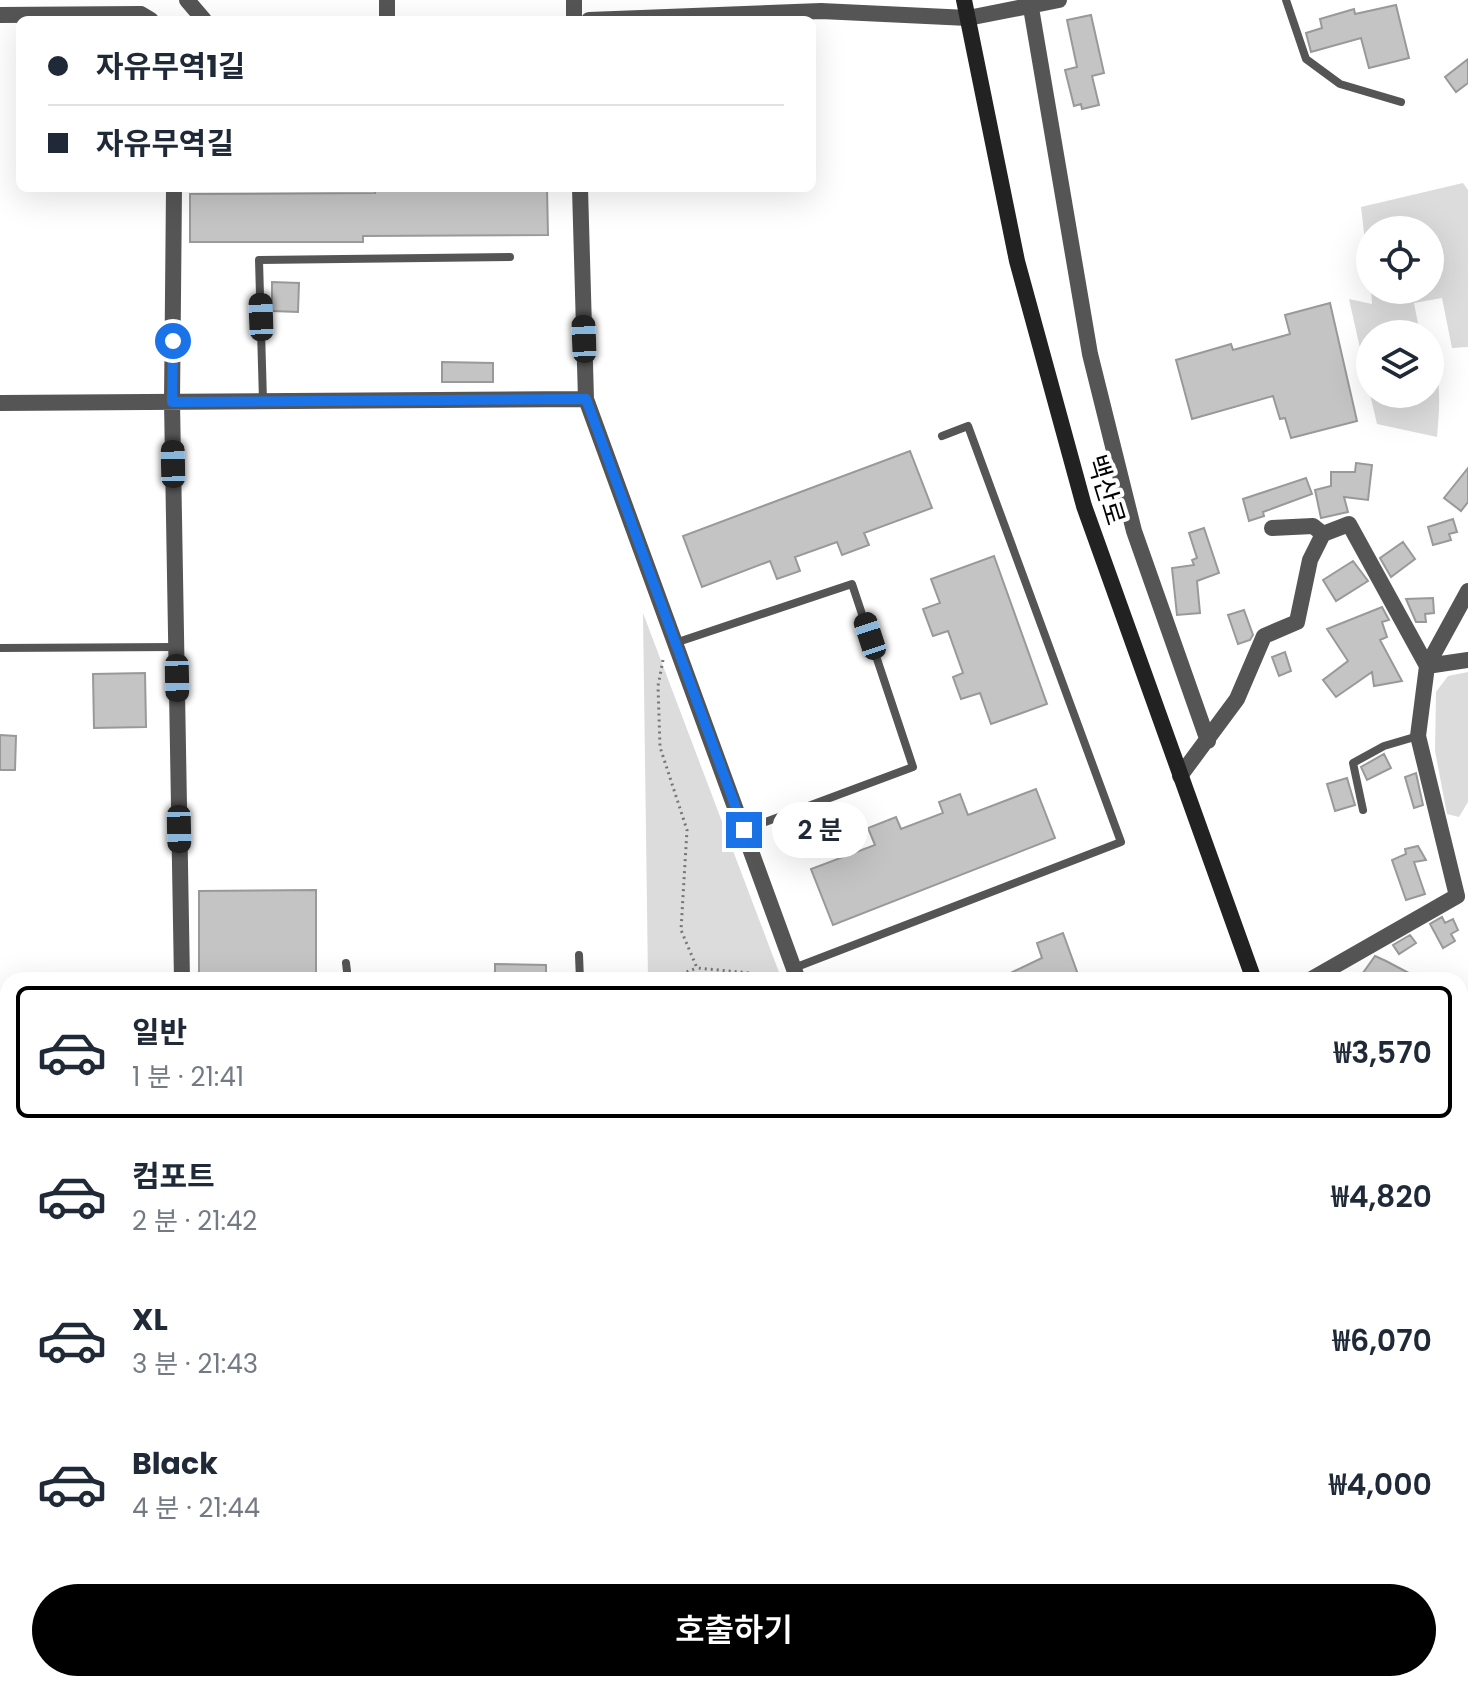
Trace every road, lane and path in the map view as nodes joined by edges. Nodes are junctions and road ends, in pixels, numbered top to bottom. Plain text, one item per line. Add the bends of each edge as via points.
1 (187, 0) edge
2 (964, 0) edge
3 (1059, 0) edge
4 (1286, 0) edge
5 (1030, 4) junction
6 (820, 6) edge
7 (0, 15) edge
8 (144, 16) edge
9 (201, 16) edge
10 (655, 16) edge
11 (968, 18) junction
12 (1401, 102) dead end
13 (174, 192) edge
14 (580, 192) edge
15 (510, 257) dead end
16 (586, 399) junction
17 (172, 402) junction
18 (263, 402) junction
19 (0, 403) edge
20 (942, 436) dead end
21 (1272, 528) dead end
22 (1323, 534) junction
23 (1468, 591) edge
24 (675, 643) junction
25 (176, 647) junction
26 (0, 648) edge
27 (1468, 660) edge
28 (1427, 666) junction
29 (1418, 736) junction
30 (1208, 741) junction
31 (1180, 776) junction
32 (1363, 810) dead end
33 (744, 830) junction
34 (579, 955) dead end
35 (346, 963) dead end
36 (697, 968) junction
37 (182, 972) edge
38 (347, 972) edge
39 (580, 972) edge
40 (686, 972) edge
41 (739, 972) edge
42 (795, 972) edge
43 (801, 972) edge
44 (1251, 972) edge
45 (1324, 972) edge

1 - 9 street
2 - 11 main road, 백산로
3 - 5 street
4 - 12 lane via 1306,59 1340,84
5 - 11 street
5 - 30 street via 1090,354 1134,531
6 - 10 street
6 - 11 street
7 - 8 street
11 - 31 main road, 백산로 via 1017,261 1084,506
13 - 17 street
14 - 16 street
15 - 18 lane via 259,260
16 - 18 street
16 - 24 street
17 - 18 street
17 - 19 street
17 - 25 street
20 - 43 lane via 968,426 1121,842
21 - 22 street via 1313,526
22 - 28 street via 1349,524
22 - 30 street via 1310,560 1297,622 1264,636 1237,699
23 - 28 street
24 - 33 street
24 - 33 lane via 852,584 913,767
24 - 36 path via 664,657 658,686 660,747 687,830 681,930
25 - 26 lane
25 - 37 street
27 - 28 street
28 - 29 street
29 - 32 lane via 1353,763
29 - 45 street via 1457,896
30 - 31 street
31 - 44 main road, 백산로
33 - 42 street
34 - 39 lane
35 - 38 lane
36 - 40 path
36 - 41 path

